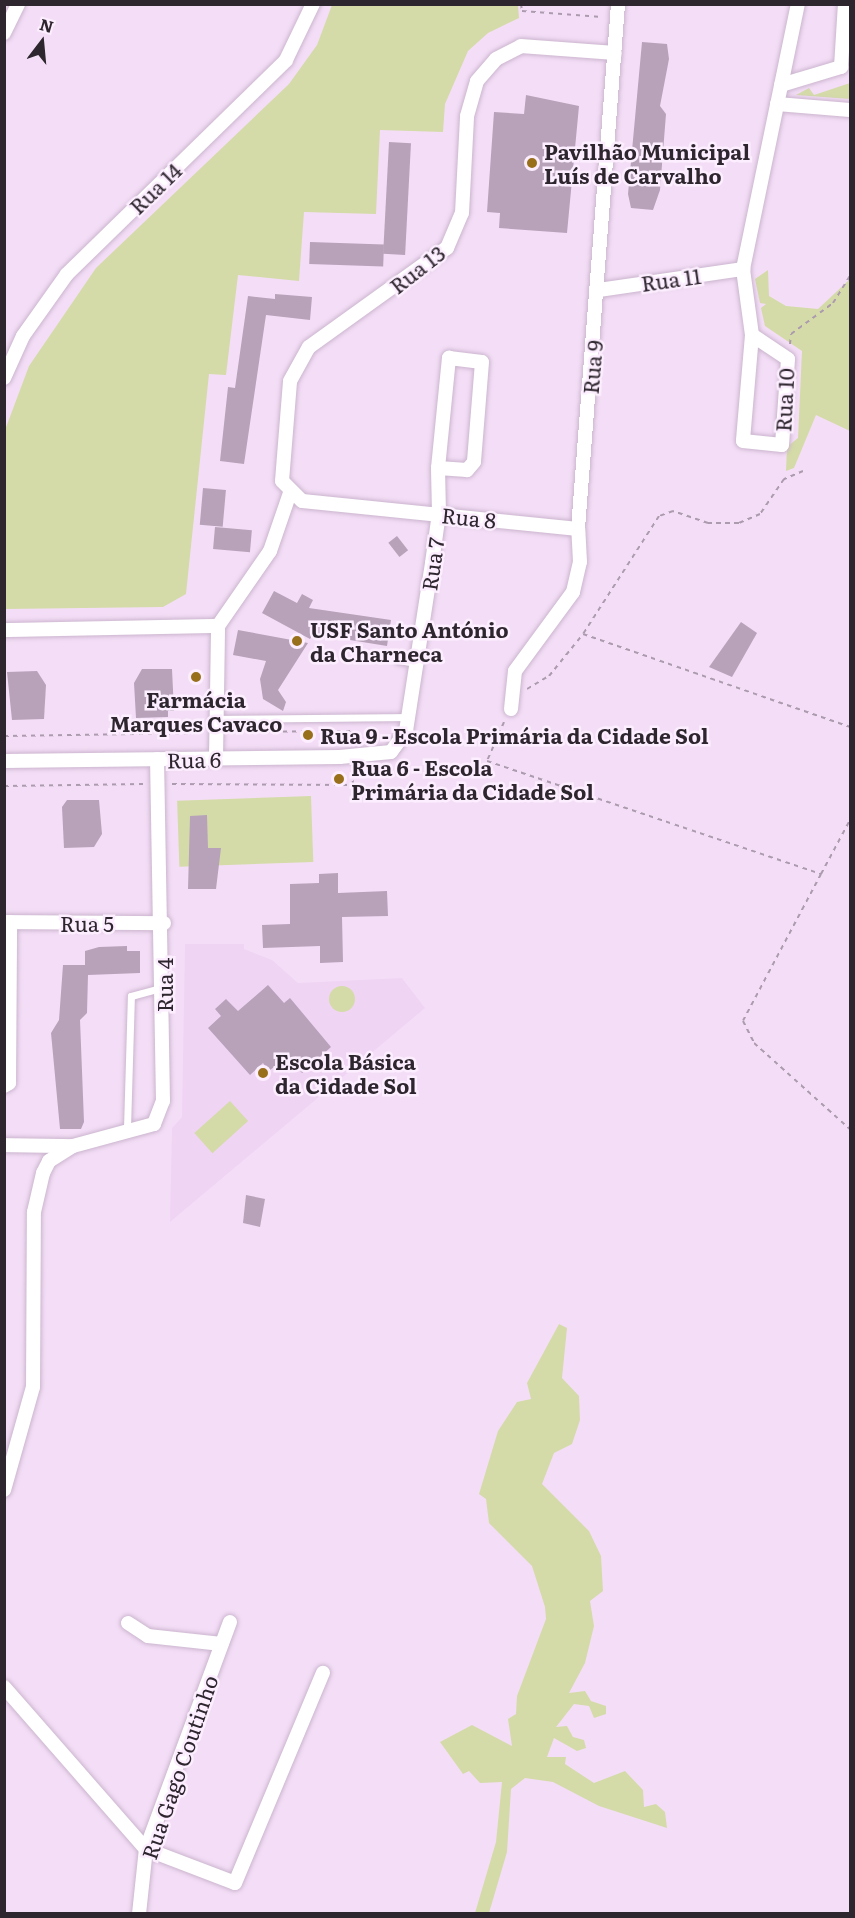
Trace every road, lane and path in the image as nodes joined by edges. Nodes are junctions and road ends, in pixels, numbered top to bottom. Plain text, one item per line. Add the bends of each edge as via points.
1 (18, 4) edge
2 (313, 4) edge
3 (521, 4) edge
4 (798, 4) edge
5 (846, 4) edge
6 (617, 11) edge
7 (4, 33) edge
8 (615, 52) junction
9 (781, 85) junction
10 (777, 104) junction
11 (850, 110) edge
12 (743, 269) junction
13 (850, 276) edge
14 (599, 290) junction
15 (752, 335) junction
16 (788, 359) junction
17 (4, 378) edge
18 (438, 468) junction
19 (803, 471) dead end
20 (290, 493) junction
21 (439, 513) junction
22 (578, 529) junction
23 (218, 626) junction
24 (4, 630) edge
25 (583, 634) junction
26 (398, 660) dead end
27 (417, 663) junction
28 (511, 709) junction
29 (408, 717) junction
30 (218, 726) junction
31 (850, 727) edge
32 (211, 733) dead end
33 (4, 736) edge
34 (383, 755) joint
35 (352, 757) junction
36 (216, 758) junction
37 (157, 759) junction
38 (4, 761) edge
39 (151, 784) dead end
40 (165, 784) dead end
41 (4, 786) edge
42 (850, 820) edge
43 (821, 874) junction
44 (7, 922) edge
45 (164, 922) junction
46 (6, 977) edge
47 (164, 987) junction
48 (4, 1086) edge
49 (127, 1128) junction
50 (850, 1129) edge
51 (4, 1145) edge
52 (73, 1146) junction
53 (4, 1490) edge
54 (230, 1622) dead end
55 (128, 1623) dead end
56 (222, 1644) junction
57 (323, 1673) dead end
58 (4, 1687) edge
59 (146, 1849) junction
60 (140, 1914) edge

1 - 7 street
2 - 17 street, Rua 14 via 286,60 67,274 23,336
3 - 6 path via 522,10
4 - 9 street, Rua 10
5 - 9 street via 841,67
6 - 8 street, Rua 9
8 - 14 street, Rua 9
8 - 20 street, Rua 13 via 521,46 496,59 477,81 467,116 462,213 447,248 309,347 297,362 290,381 282,481
9 - 10 street, Rua 10
10 - 11 street
10 - 12 street, Rua 10
12 - 14 street, Rua 11
12 - 15 street, Rua 10
13 - 16 path via 833,303 792,334
14 - 22 street, Rua 9
15 - 16 street, Rua 10
15 - 16 street, Rua 10 via 743,441 782,445
18 - 18 street, Rua 7 via 467,470 474,462 482,362 449,358
18 - 21 street, Rua 7
19 - 25 path via 783,479 760,514 739,523 708,523 673,511 658,516
20 - 21 street, Rua 8 via 302,501
20 - 23 street via 270,551
21 - 22 street, Rua 8
21 - 27 street, Rua 7
22 - 28 street, Rua 9 via 580,562 573,592 516,671
23 - 24 street
23 - 30 street
25 - 28 path via 549,675 521,691
25 - 31 path
26 - 27 lane
27 - 29 street, Rua 7
28 - 43 path via 487,761
29 - 30 lane
29 - 34 street, Rua 7 via 399,744
30 - 35 path via 351,731
30 - 36 street
32 - 33 path
34 - 35 street, Rua 6
35 - 36 street, Rua 6
35 - 40 path via 353,785
36 - 37 street, Rua 6
37 - 38 street, Rua 6
37 - 45 street, Rua 4
39 - 41 path
42 - 43 path
43 - 50 path via 743,1021 754,1043
44 - 45 street, Rua 5
44 - 46 street, Rua 5
45 - 47 street, Rua 4
46 - 48 street, Rua 5 via 9,1083
47 - 49 street, Rua 4 via 160,1115 142,1129
47 - 49 lane via 131,996
49 - 52 street, Rua 4
51 - 52 street
52 - 53 street via 49,1161 37,1189 33,1387
54 - 56 street, Rua Gago Coutinho
55 - 56 street via 148,1636
56 - 59 street, Rua Gago Coutinho
57 - 59 street via 235,1883
58 - 59 street
59 - 60 street, Rua Gago Coutinho

